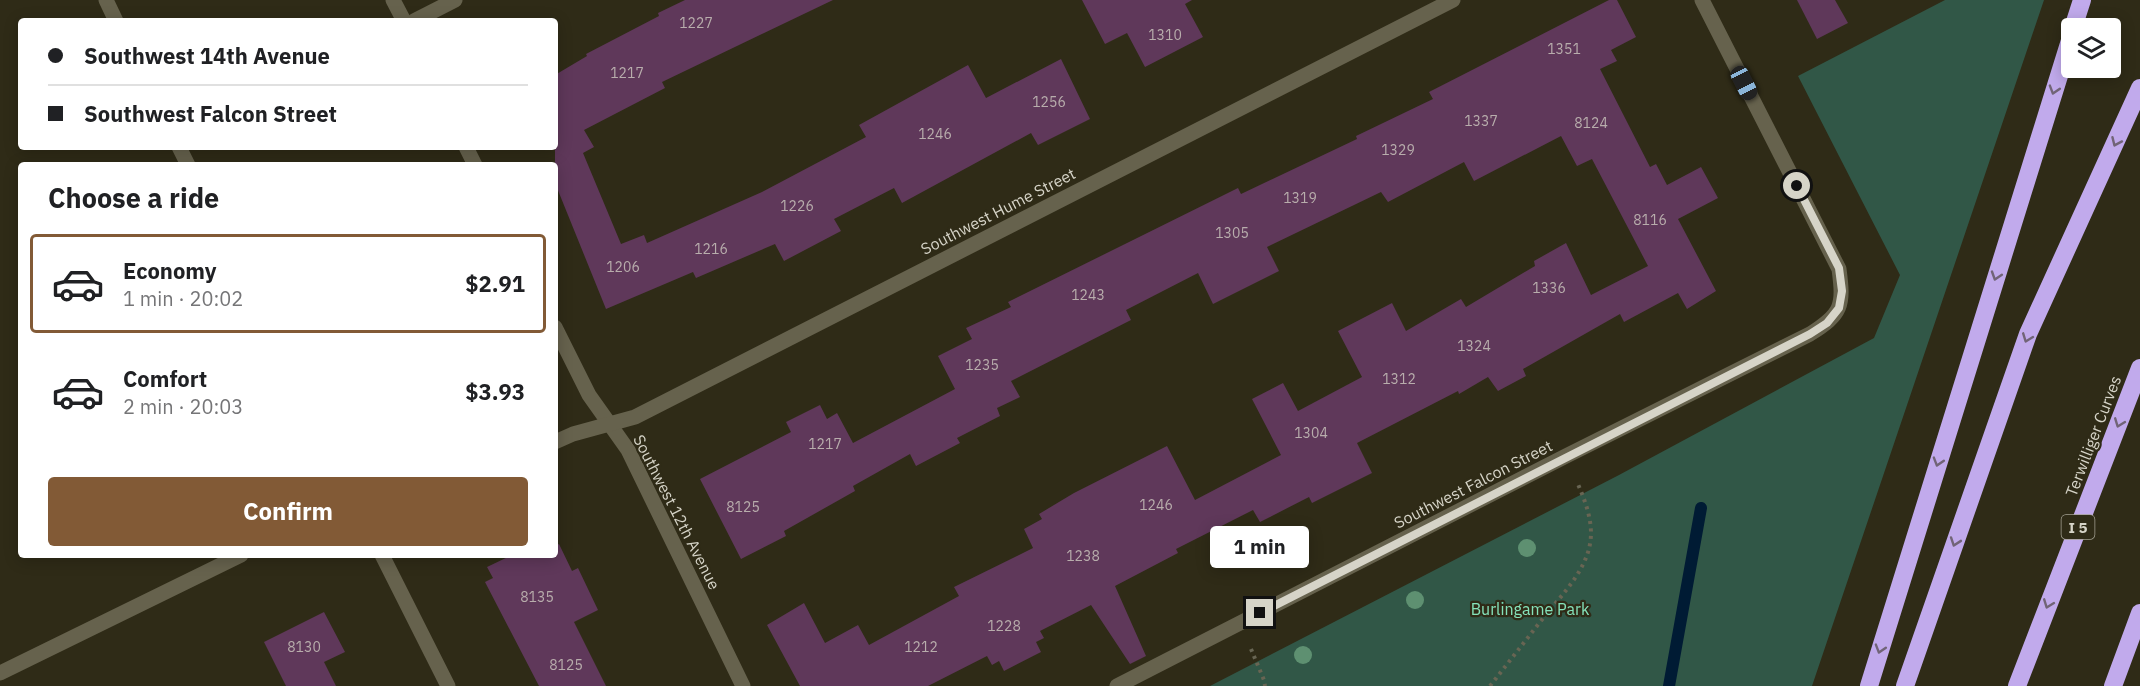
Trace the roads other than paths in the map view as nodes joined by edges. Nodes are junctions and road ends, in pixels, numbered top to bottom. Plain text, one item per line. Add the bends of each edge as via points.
1 (106, 0) edge
2 (393, 0) edge
3 (455, 0) edge
4 (1453, 0) edge
5 (1702, 0) edge
6 (2082, 0) edge
7 (115, 18) edge
8 (402, 18) edge
9 (420, 18) edge
10 (2076, 18) edge
11 (2061, 69) edge
12 (2140, 88) edge
13 (558, 333) edge
14 (2140, 368) edge
15 (609, 424) junction
16 (558, 441) edge
17 (235, 558) edge
18 (384, 558) edge
19 (2140, 613) edge
20 (0, 673) edge
21 (448, 686) edge
22 (743, 686) edge
23 (1117, 686) edge
24 (1869, 686) edge
25 (1905, 686) edge
26 (2017, 686) edge
27 (2113, 686) edge

1 - 7 street
2 - 8 street
3 - 9 street
4 - 15 street, Southwest Hume Street via 635,417
5 - 23 street, Southwest Falcon Street via 1839,268 1839,308 1827,323
6 - 10 highway
11 -> 24 highway
12 -> 25 highway via 2028,334
13 - 15 street, Southwest 12th Avenue via 589,395
14 -> 26 highway, Terwilliger Curves / I 5
15 - 16 street, Southwest Hume Street
15 - 22 street, Southwest 12th Avenue via 628,450
17 - 20 street
18 - 21 street
19 - 27 highway

